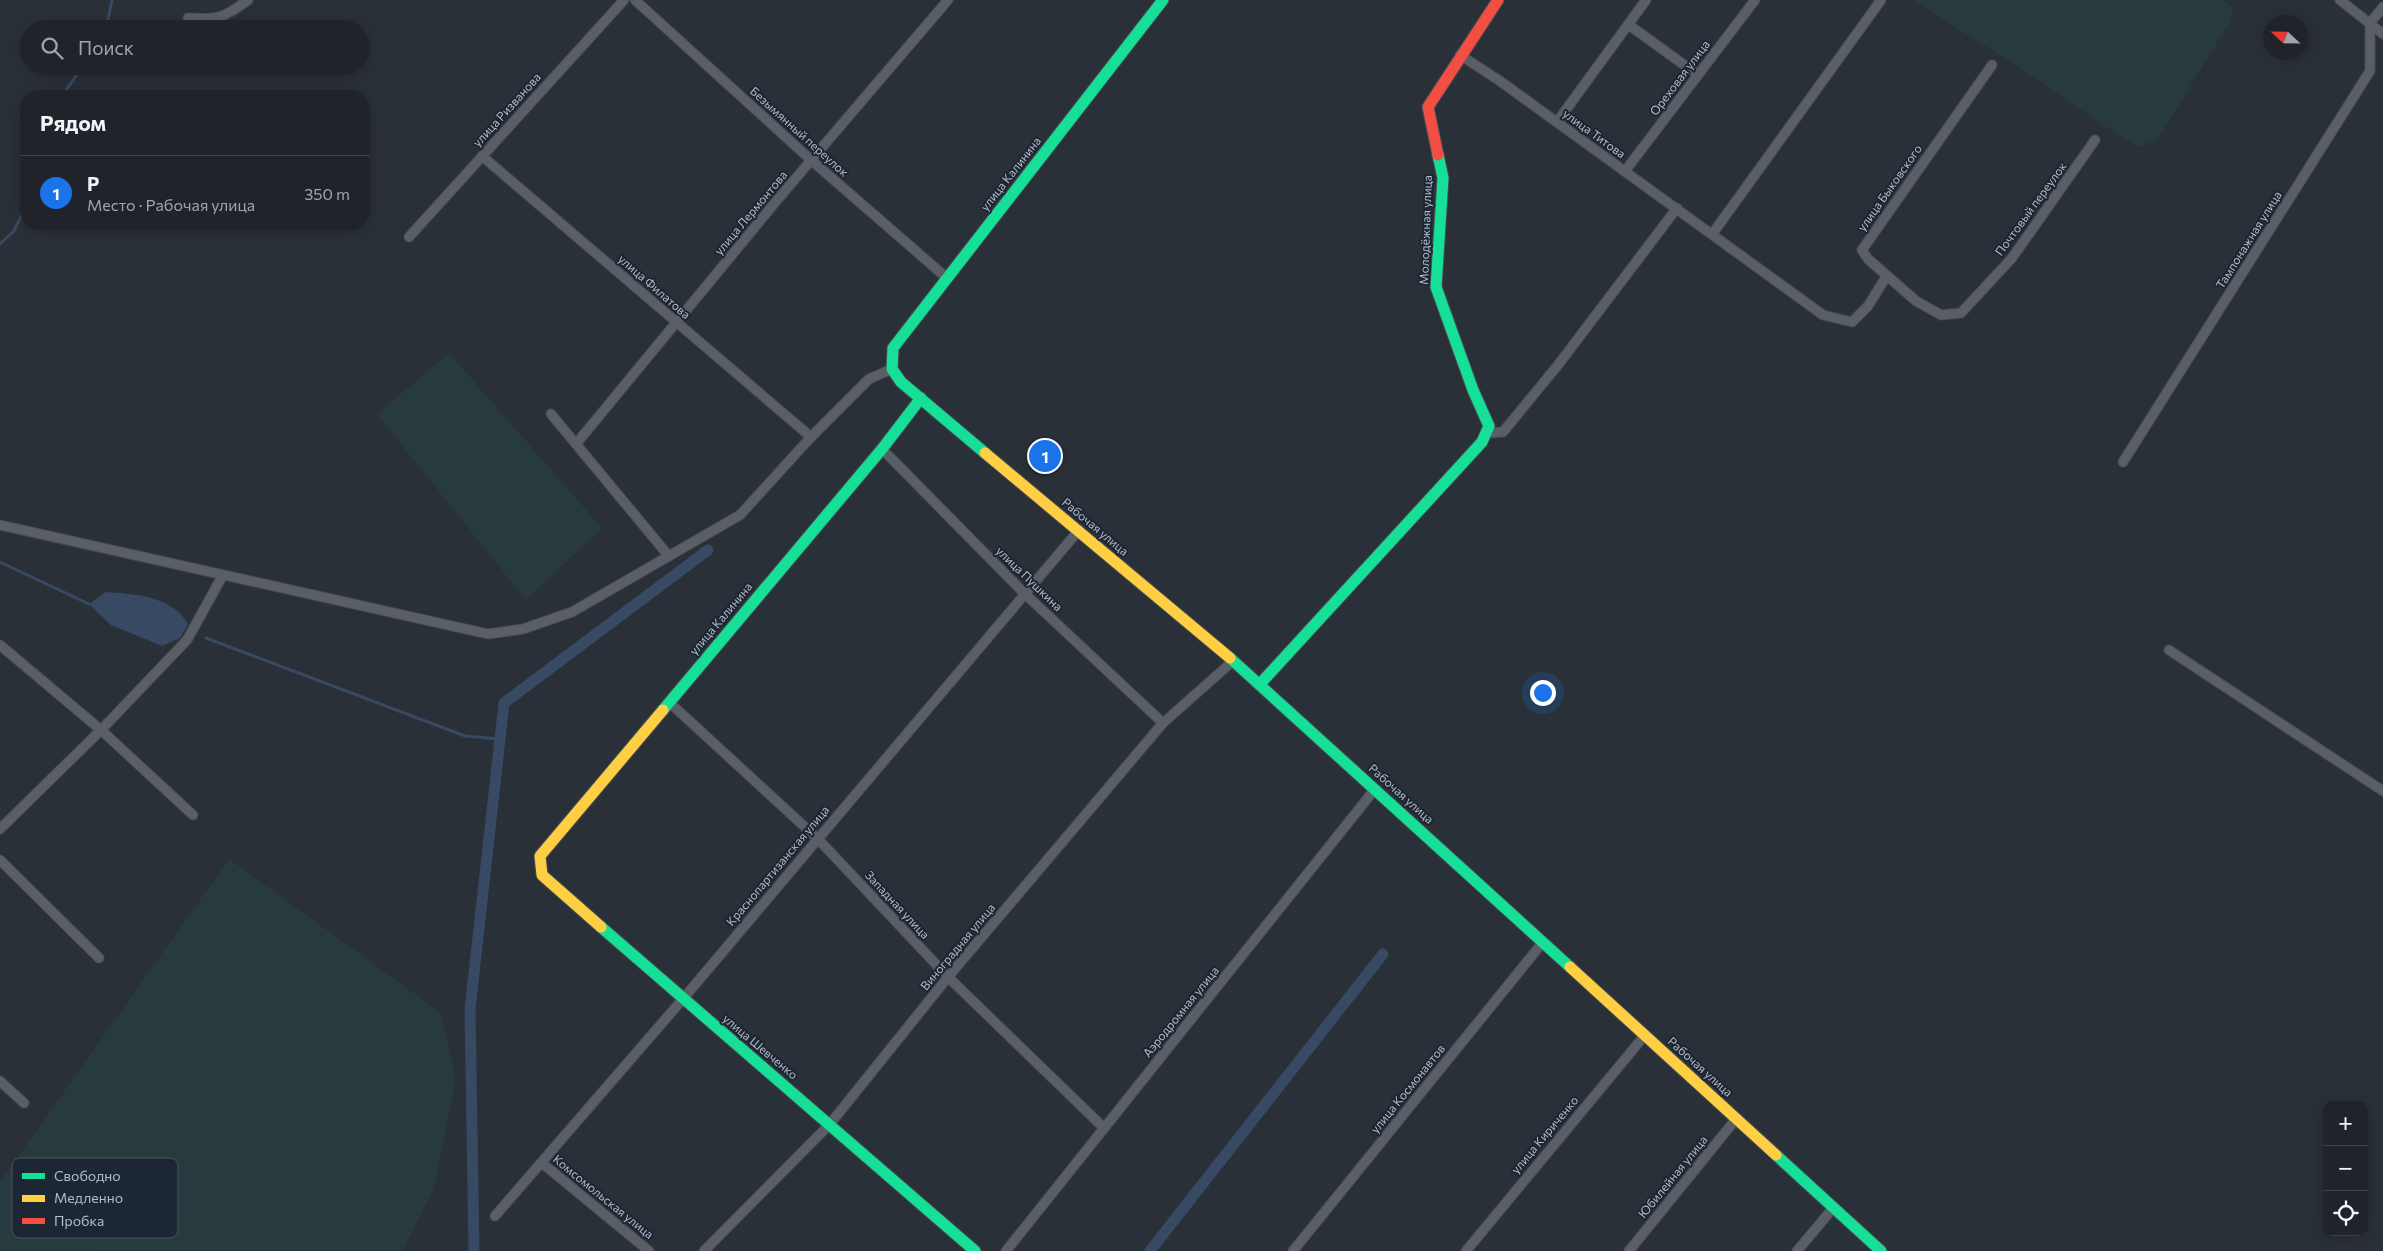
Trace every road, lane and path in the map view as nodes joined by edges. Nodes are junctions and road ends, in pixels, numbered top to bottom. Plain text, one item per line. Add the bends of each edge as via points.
1 (248, 0) edge
2 (624, 0) edge
3 (635, 0) edge
4 (948, 0) edge
5 (1498, 0) edge
6 (1646, 0) edge
7 (1756, 0) edge
8 (1881, 0) edge
9 (2340, 0) edge
10 (1160, 1) edge
11 (2383, 7) edge
12 (188, 18) dead end
13 (2370, 23) junction
14 (1629, 24) junction
15 (2383, 34) edge
16 (1460, 55) junction
17 (1992, 65) dead end
18 (1698, 75) junction
19 (1557, 122) junction
20 (2095, 140) dead end
21 (482, 156) junction
22 (811, 160) junction
23 (1625, 171) junction
24 (1677, 208) junction
25 (1713, 234) junction
26 (409, 237) dead end
27 (1886, 277) junction
28 (948, 279) junction
29 (677, 323) junction
30 (892, 368) junction
31 (921, 398) junction
32 (551, 414) dead end
33 (811, 437) junction
34 (1484, 438) junction
35 (576, 444) junction
36 (882, 449) junction
37 (2123, 462) dead end
38 (0, 525) edge
39 (1078, 530) junction
40 (668, 555) junction
41 (223, 575) junction
42 (1024, 593) junction
43 (0, 645) edge
44 (2169, 650) dead end
45 (1233, 660) junction
46 (1260, 684) junction
47 (670, 703) junction
48 (1163, 723) junction
49 (101, 730) junction
50 (1375, 789) junction
51 (2383, 791) edge
52 (193, 815) dead end
53 (0, 830) edge
54 (818, 839) junction
55 (540, 856) joint
56 (0, 860) edge
57 (1543, 942) junction
58 (99, 958) dead end
59 (948, 977) junction
60 (682, 1000) junction
61 (1645, 1035) junction
62 (0, 1081) edge
63 (24, 1103) dead end
64 (1736, 1119) junction
65 (830, 1124) junction
66 (1104, 1128) junction
67 (542, 1163) junction
68 (1834, 1208) junction
69 (495, 1216) dead end
70 (649, 1251) edge
71 (704, 1251) edge
72 (975, 1251) edge
73 (1006, 1251) edge
74 (1293, 1251) edge
75 (1466, 1251) edge
76 (1630, 1251) edge
77 (1797, 1251) edge
78 (1881, 1251) edge

1 - 12 street via 214,20
2 - 21 street, улица Ризванова
3 - 22 street, Безымянный переулок
4 - 22 street, улица Лермонтова
5 - 16 street, Молодёжная улица
6 - 14 street
7 - 18 street, Ореховая улица
8 - 25 street
9 - 13 street
10 - 28 street, улица Калинина
11 - 13 street
13 - 15 street
13 - 37 street, Тампонажная улица via 2370,71
14 - 18 street
14 - 19 street
16 - 19 street, улица Титова
16 - 34 street, Молодёжная улица via 1428,107 1443,178 1436,287 1489,426
17 - 27 street, улица Быковского via 1862,250
18 - 23 street, Ореховая улица
19 - 23 street, улица Титова
20 - 27 street, Почтовый переулок via 2012,258 1960,313 1940,315
21 - 26 street, улица Ризванова
21 - 29 street, улица Филатова
22 - 28 street, Безымянный переулок
22 - 29 street, улица Лермонтова
23 - 24 street, улица Титова
24 - 25 street, улица Титова
24 - 34 street via 1503,432
25 - 27 street, улица Титова via 1823,315 1852,322 1868,306
28 - 30 street, улица Калинина via 893,348
29 - 33 street, улица Филатова
29 - 35 street, улица Лермонтова
30 - 31 street, Рабочая улица via 901,382
30 - 33 street via 869,379
31 - 36 street, улица Калинина
31 - 39 street, Рабочая улица
32 - 35 street
33 - 40 street via 740,515
34 - 46 street
35 - 40 street
36 - 42 street, улица Пушкина
36 - 47 street, улица Калинина
38 - 41 street
39 - 42 street, Краснопартизанская улица
39 - 45 street, Рабочая улица
40 - 41 street via 572,612 523,629 488,634
41 - 49 street via 187,640
42 - 48 street, улица Пушкина
42 - 54 street, Краснопартизанская улица
43 - 49 street
44 - 51 street
45 - 46 street, Рабочая улица
45 - 48 street, Виноградная улица
46 - 50 street, Рабочая улица
47 - 54 street, Западная улица
47 - 55 street, улица Калинина
48 - 59 street, Виноградная улица
49 - 52 street
49 - 53 street
50 - 57 street, Рабочая улица
50 - 66 street, Аэродромная улица
54 - 59 street, Западная улица
54 - 60 street, Краснопартизанская улица
55 - 60 street, улица Шевченко via 542,875
56 - 58 street
57 - 61 street, Рабочая улица
57 - 74 street, улица Космонавтов
59 - 65 street, Виноградная улица
59 - 66 street, Западная улица
60 - 65 street, улица Шевченко
60 - 67 street, Краснопартизанская улица
61 - 64 street, Рабочая улица
61 - 75 street, улица Кириченко
62 - 63 street
64 - 68 street, Рабочая улица
64 - 76 street, Юбилейная улица
65 - 71 street, Виноградная улица
65 - 72 street, улица Шевченко
66 - 73 street, Аэродромная улица
67 - 69 street, Краснопартизанская улица
67 - 70 street, Комсомольская улица
68 - 77 street
68 - 78 street, Рабочая улица

